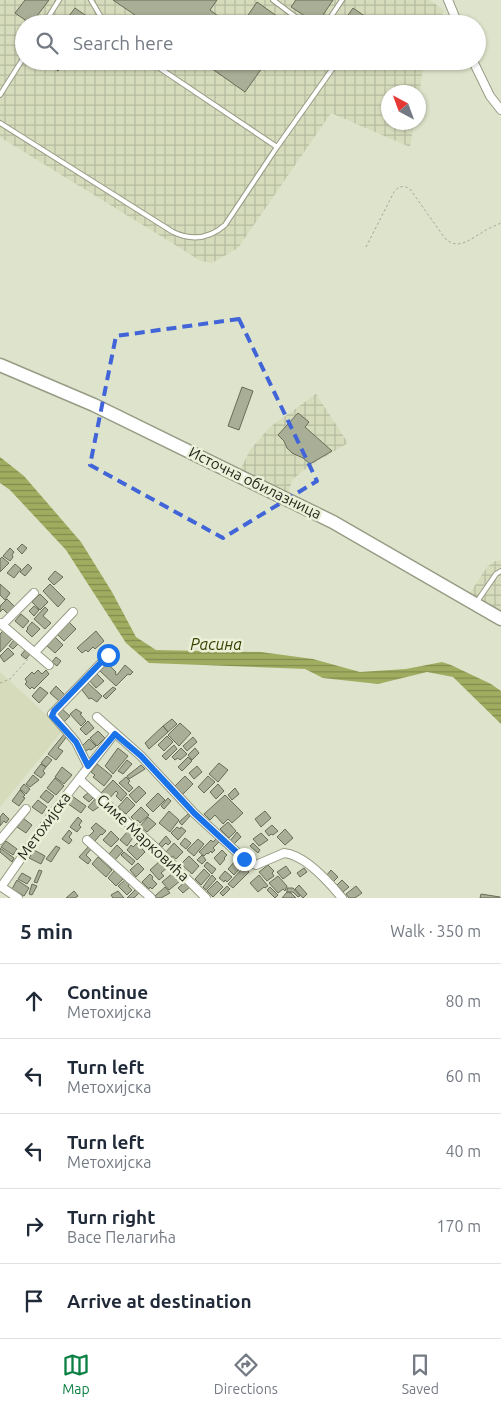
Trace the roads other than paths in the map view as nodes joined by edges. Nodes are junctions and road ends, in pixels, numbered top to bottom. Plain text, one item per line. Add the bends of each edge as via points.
1 (59, 0) edge
2 (92, 0) edge
3 (273, 0) edge
4 (342, 0) edge
5 (448, 0) edge
6 (50, 15) edge
7 (100, 15) edge
8 (293, 15) edge
9 (332, 15) edge
10 (454, 15) edge
11 (16, 70) edge
12 (162, 70) edge
13 (332, 70) edge
14 (477, 70) edge
15 (0, 95) edge
16 (501, 110) edge
17 (0, 123) edge
18 (277, 147) junction
19 (0, 365) edge
20 (501, 571) edge
21 (34, 593) dead end
22 (475, 605) junction
23 (73, 612) dead end
24 (500, 617) edge
25 (1, 624) edge
26 (35, 652) junction
27 (108, 655) dead end
28 (49, 665) dead end
29 (97, 717) dead end
30 (115, 734) junction
31 (88, 766) junction
32 (79, 779) junction
33 (26, 809) dead end
34 (0, 840) edge
35 (87, 840) dead end
36 (0, 886) edge
37 (18, 898) edge
38 (151, 898) edge
39 (206, 898) edge
40 (342, 898) edge

1 - 6 lane
2 - 7 lane
3 - 8 lane
4 - 9 lane
5 - 10 street
11 - 15 lane
12 - 18 lane
13 - 18 lane
14 - 16 street
17 - 18 lane via 173,232 190,238 208,236 225,225
19 - 22 main road, Источна обилазница via 102,409 333,522
20 - 22 lane
21 - 25 street
22 - 24 main road, Источна обилазница
23 - 26 street
25 - 26 street
26 - 28 street
27 - 31 street via 52,714 76,742
29 - 30 street
30 - 31 street, Метохијска
30 - 40 street via 244,859 259,865 278,854 300,858
31 - 32 street, Метохијска
32 - 36 street, Метохијска
32 - 39 street, Симе Марковића
33 - 34 street, Метохијска
35 - 38 street
36 - 37 street

